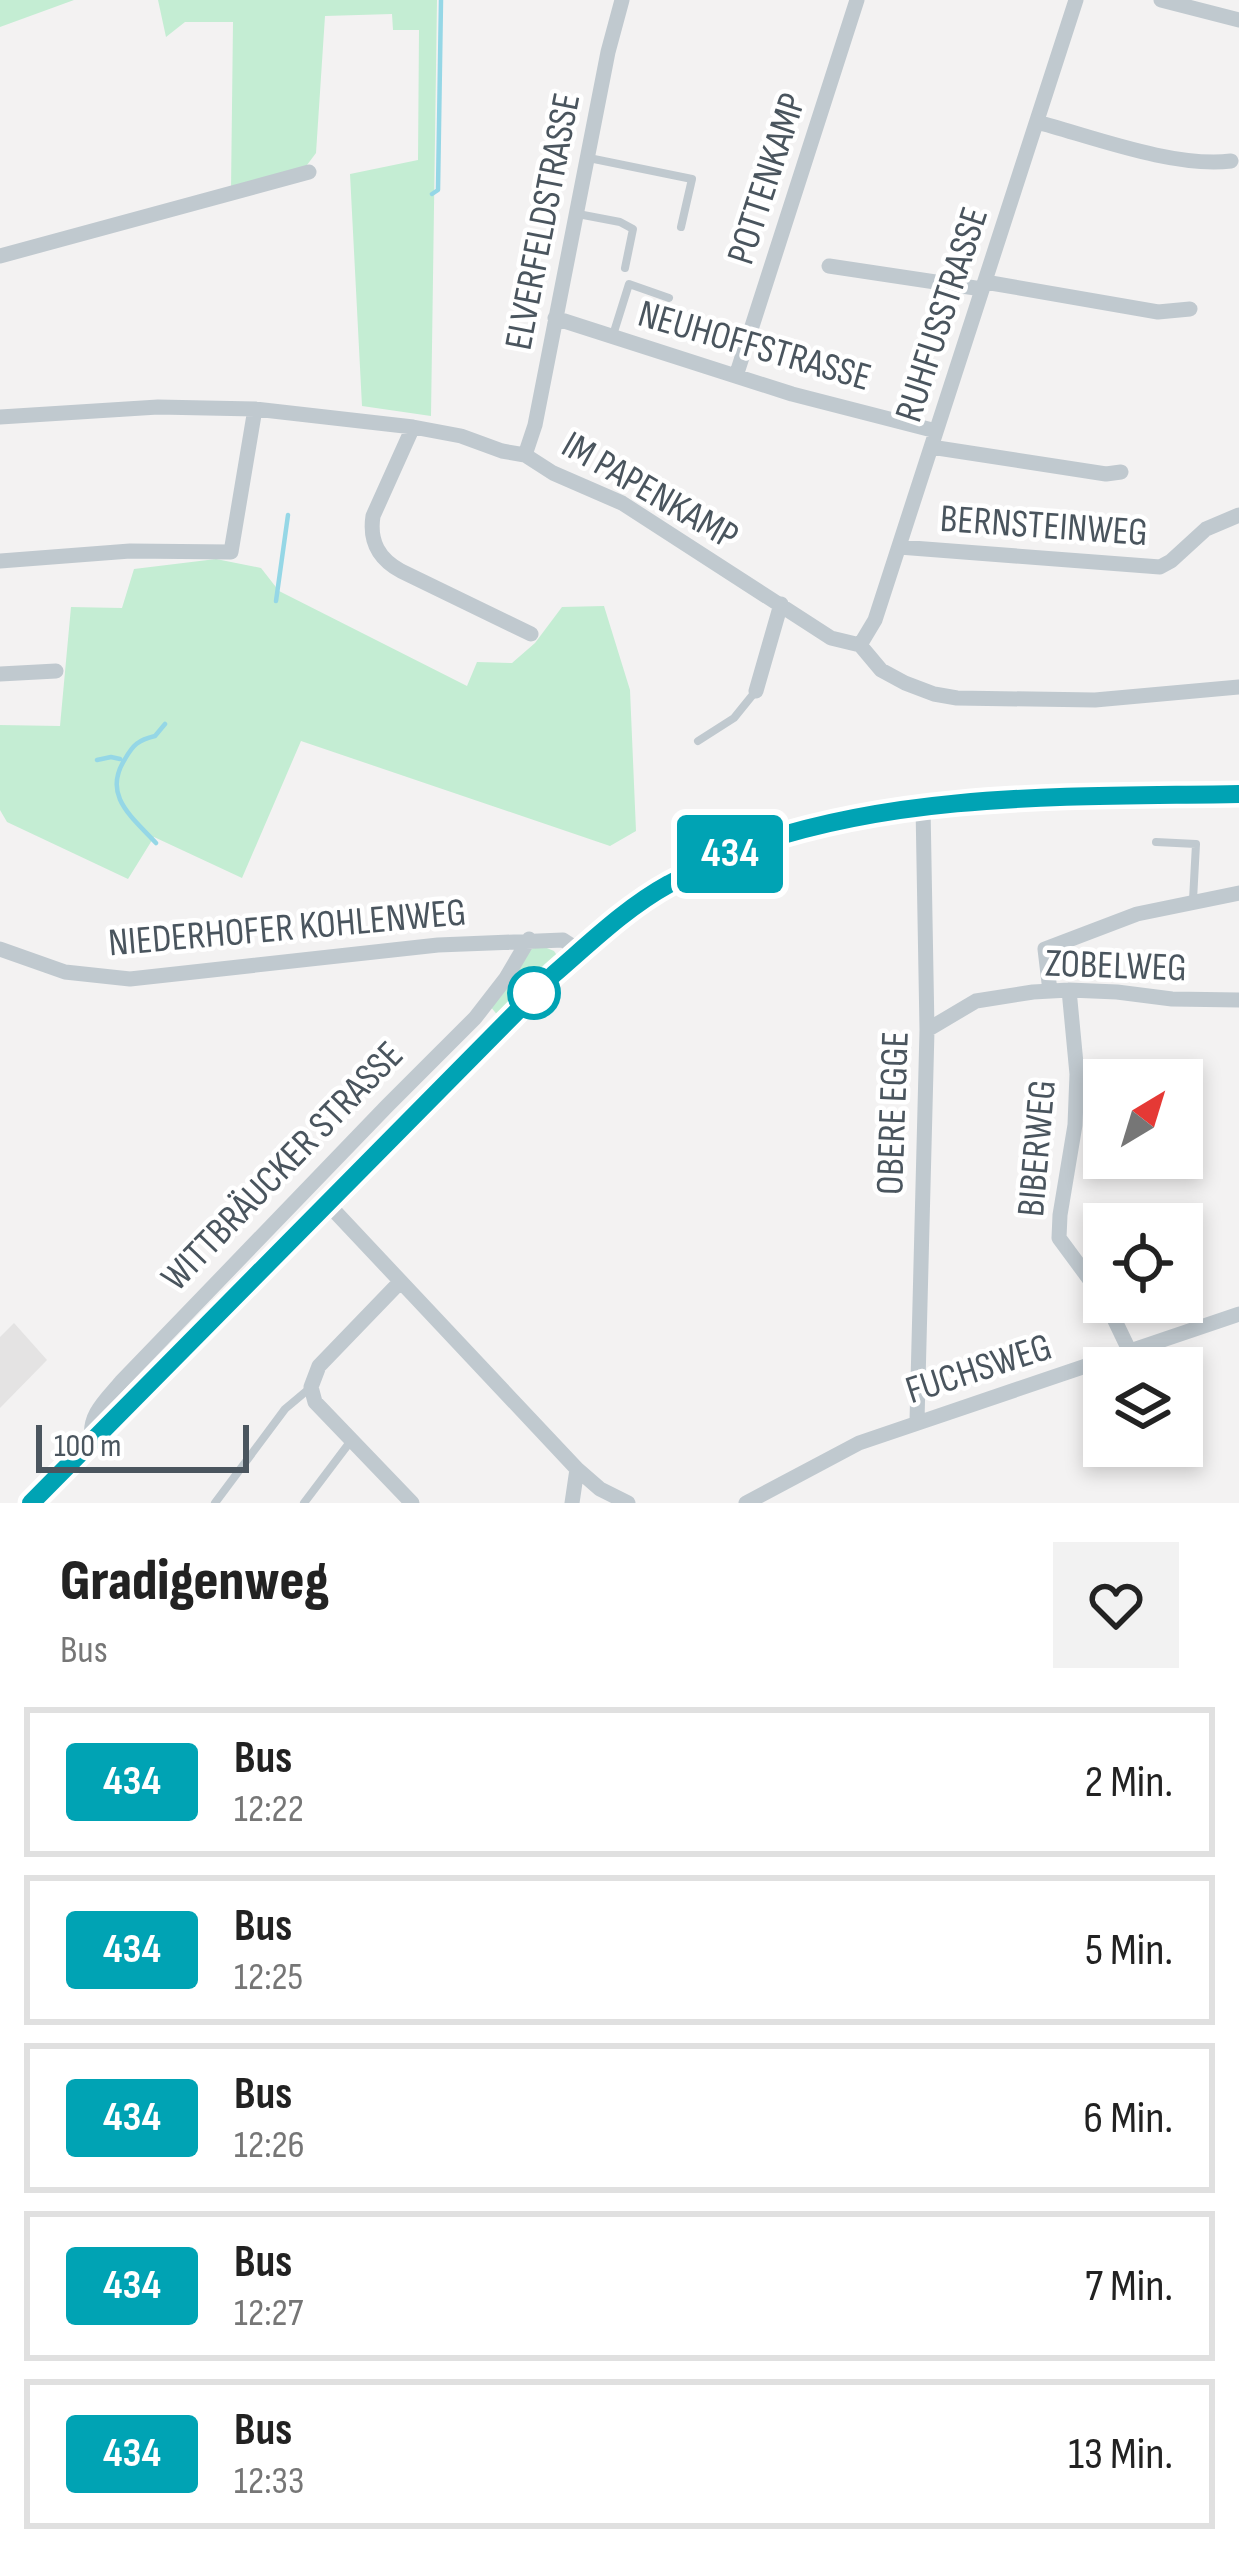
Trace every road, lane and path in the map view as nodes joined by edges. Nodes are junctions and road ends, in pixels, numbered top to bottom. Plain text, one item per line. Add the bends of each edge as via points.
1 (622, 0) edge
2 (857, 0) edge
3 (1076, 0) edge
4 (1161, 0) edge
5 (1239, 20) edge
6 (1036, 122) junction
7 (588, 158) junction
8 (1231, 161) dead end
9 (309, 172) dead end
10 (577, 214) junction
11 (682, 227) dead end
12 (0, 256) edge
13 (829, 266) dead end
14 (625, 268) dead end
15 (983, 286) junction
16 (669, 298) dead end
17 (1190, 309) dead end
18 (555, 319) junction
19 (613, 337) junction
20 (736, 376) junction
21 (255, 409) junction
22 (0, 417) edge
23 (413, 427) junction
24 (934, 439) junction
25 (525, 454) junction
26 (1121, 472) dead end
27 (1239, 515) edge
28 (899, 547) junction
29 (0, 561) edge
30 (781, 604) junction
31 (530, 634) dead end
32 (860, 645) junction
33 (56, 671) dead end
34 (0, 674) edge
35 (1239, 687) edge
36 (756, 691) joint
37 (698, 741) dead end
38 (1239, 794) edge
39 (923, 806) junction
40 (1156, 842) dead end
41 (1239, 893) edge
42 (1193, 901) junction
43 (529, 939) junction
44 (0, 949) edge
45 (580, 951) junction
46 (1069, 990) junction
47 (1050, 991) junction
48 (1239, 1000) edge
49 (927, 1030) junction
50 (326, 1202) junction
51 (1083, 1270) edge
52 (400, 1282) junction
53 (1239, 1314) edge
54 (1144, 1347) edge
55 (1083, 1367) edge
56 (311, 1387) junction
57 (917, 1421) junction
58 (92, 1439) junction
59 (351, 1440) junction
60 (577, 1469) junction
61 (31, 1503) edge
62 (215, 1503) edge
63 (304, 1503) edge
64 (412, 1503) edge
65 (572, 1503) edge
66 (628, 1503) edge
67 (746, 1503) edge

1 - 7 street, ELVERFELDSTRASSE
2 - 20 street, POTTENKAMP
3 - 6 street, RUHFUSSTRASSE
4 - 5 street
6 - 8 street via 1160,155
6 - 15 street, RUHFUSSTRASSE
7 - 10 street, ELVERFELDSTRASSE
7 - 11 lane via 692,179
9 - 12 street
10 - 14 lane via 633,230
10 - 18 street, ELVERFELDSTRASSE
13 - 15 street
15 - 17 street via 1158,312
15 - 24 street, RUHFUSSTRASSE
16 - 19 lane via 629,284
18 - 19 street, NEUHOFFSTRASSE
18 - 25 street, ELVERFELDSTRASSE
19 - 20 street, NEUHOFFSTRASSE
20 - 24 street, NEUHOFFSTRASSE
21 - 22 street, IM PAPENKAMP
21 - 23 street, IM PAPENKAMP
21 - 29 street via 238,555 111,552
23 - 25 street, IM PAPENKAMP
23 - 31 street via 374,516 376,550 401,572
24 - 26 street, NEUHOFFSTRASSE
24 - 28 street, RUHFUSSTRASSE
25 - 30 street, IM PAPENKAMP via 639,513
27 - 28 street, BERNSTEINWEG via 1206,529 1160,567
28 - 32 street, RUHFUSSTRASSE
30 - 32 street, IM PAPENKAMP via 837,641
30 - 36 street
32 - 35 street, IM PAPENKAMP via 890,675 957,698 1095,700
33 - 34 street
36 - 37 lane via 734,718
38 - 39 main road, WITTBRÄUCKER STRASSE
39 - 45 main road, WITTBRÄUCKER STRASSE via 738,850 665,886
39 - 49 street, OBERE EGGE
40 - 42 lane via 1196,844
41 - 42 street
42 - 47 street via 1046,949
43 - 44 street, NIEDERHOFER KOHLENWEG via 130,979 65,972
43 - 45 street, NIEDERHOFER KOHLENWEG via 562,940
43 - 58 street, WITTBRÄUCKER STRASSE via 475,1018 121,1382 94,1415
45 - 50 main road, WITTBRÄUCKER STRASSE
46 - 47 street, ZOBELWEG
46 - 48 street, ZOBELWEG
46 - 51 street, BIBERWEG via 1076,1125 1059,1238
47 - 49 street, ZOBELWEG via 976,1001
49 - 57 street, OBERE EGGE
50 - 52 street
50 - 58 main road, WITTBRÄUCKER STRASSE
52 - 56 street via 319,1366
52 - 60 street
53 - 54 street, FUCHSWEG
55 - 57 street, FUCHSWEG
56 - 59 street
56 - 62 lane via 285,1409
57 - 67 street, FUCHSWEG
58 - 61 main road, WITTBRÄUCKER STRASSE
59 - 63 lane
59 - 64 street
60 - 65 street
60 - 66 street

